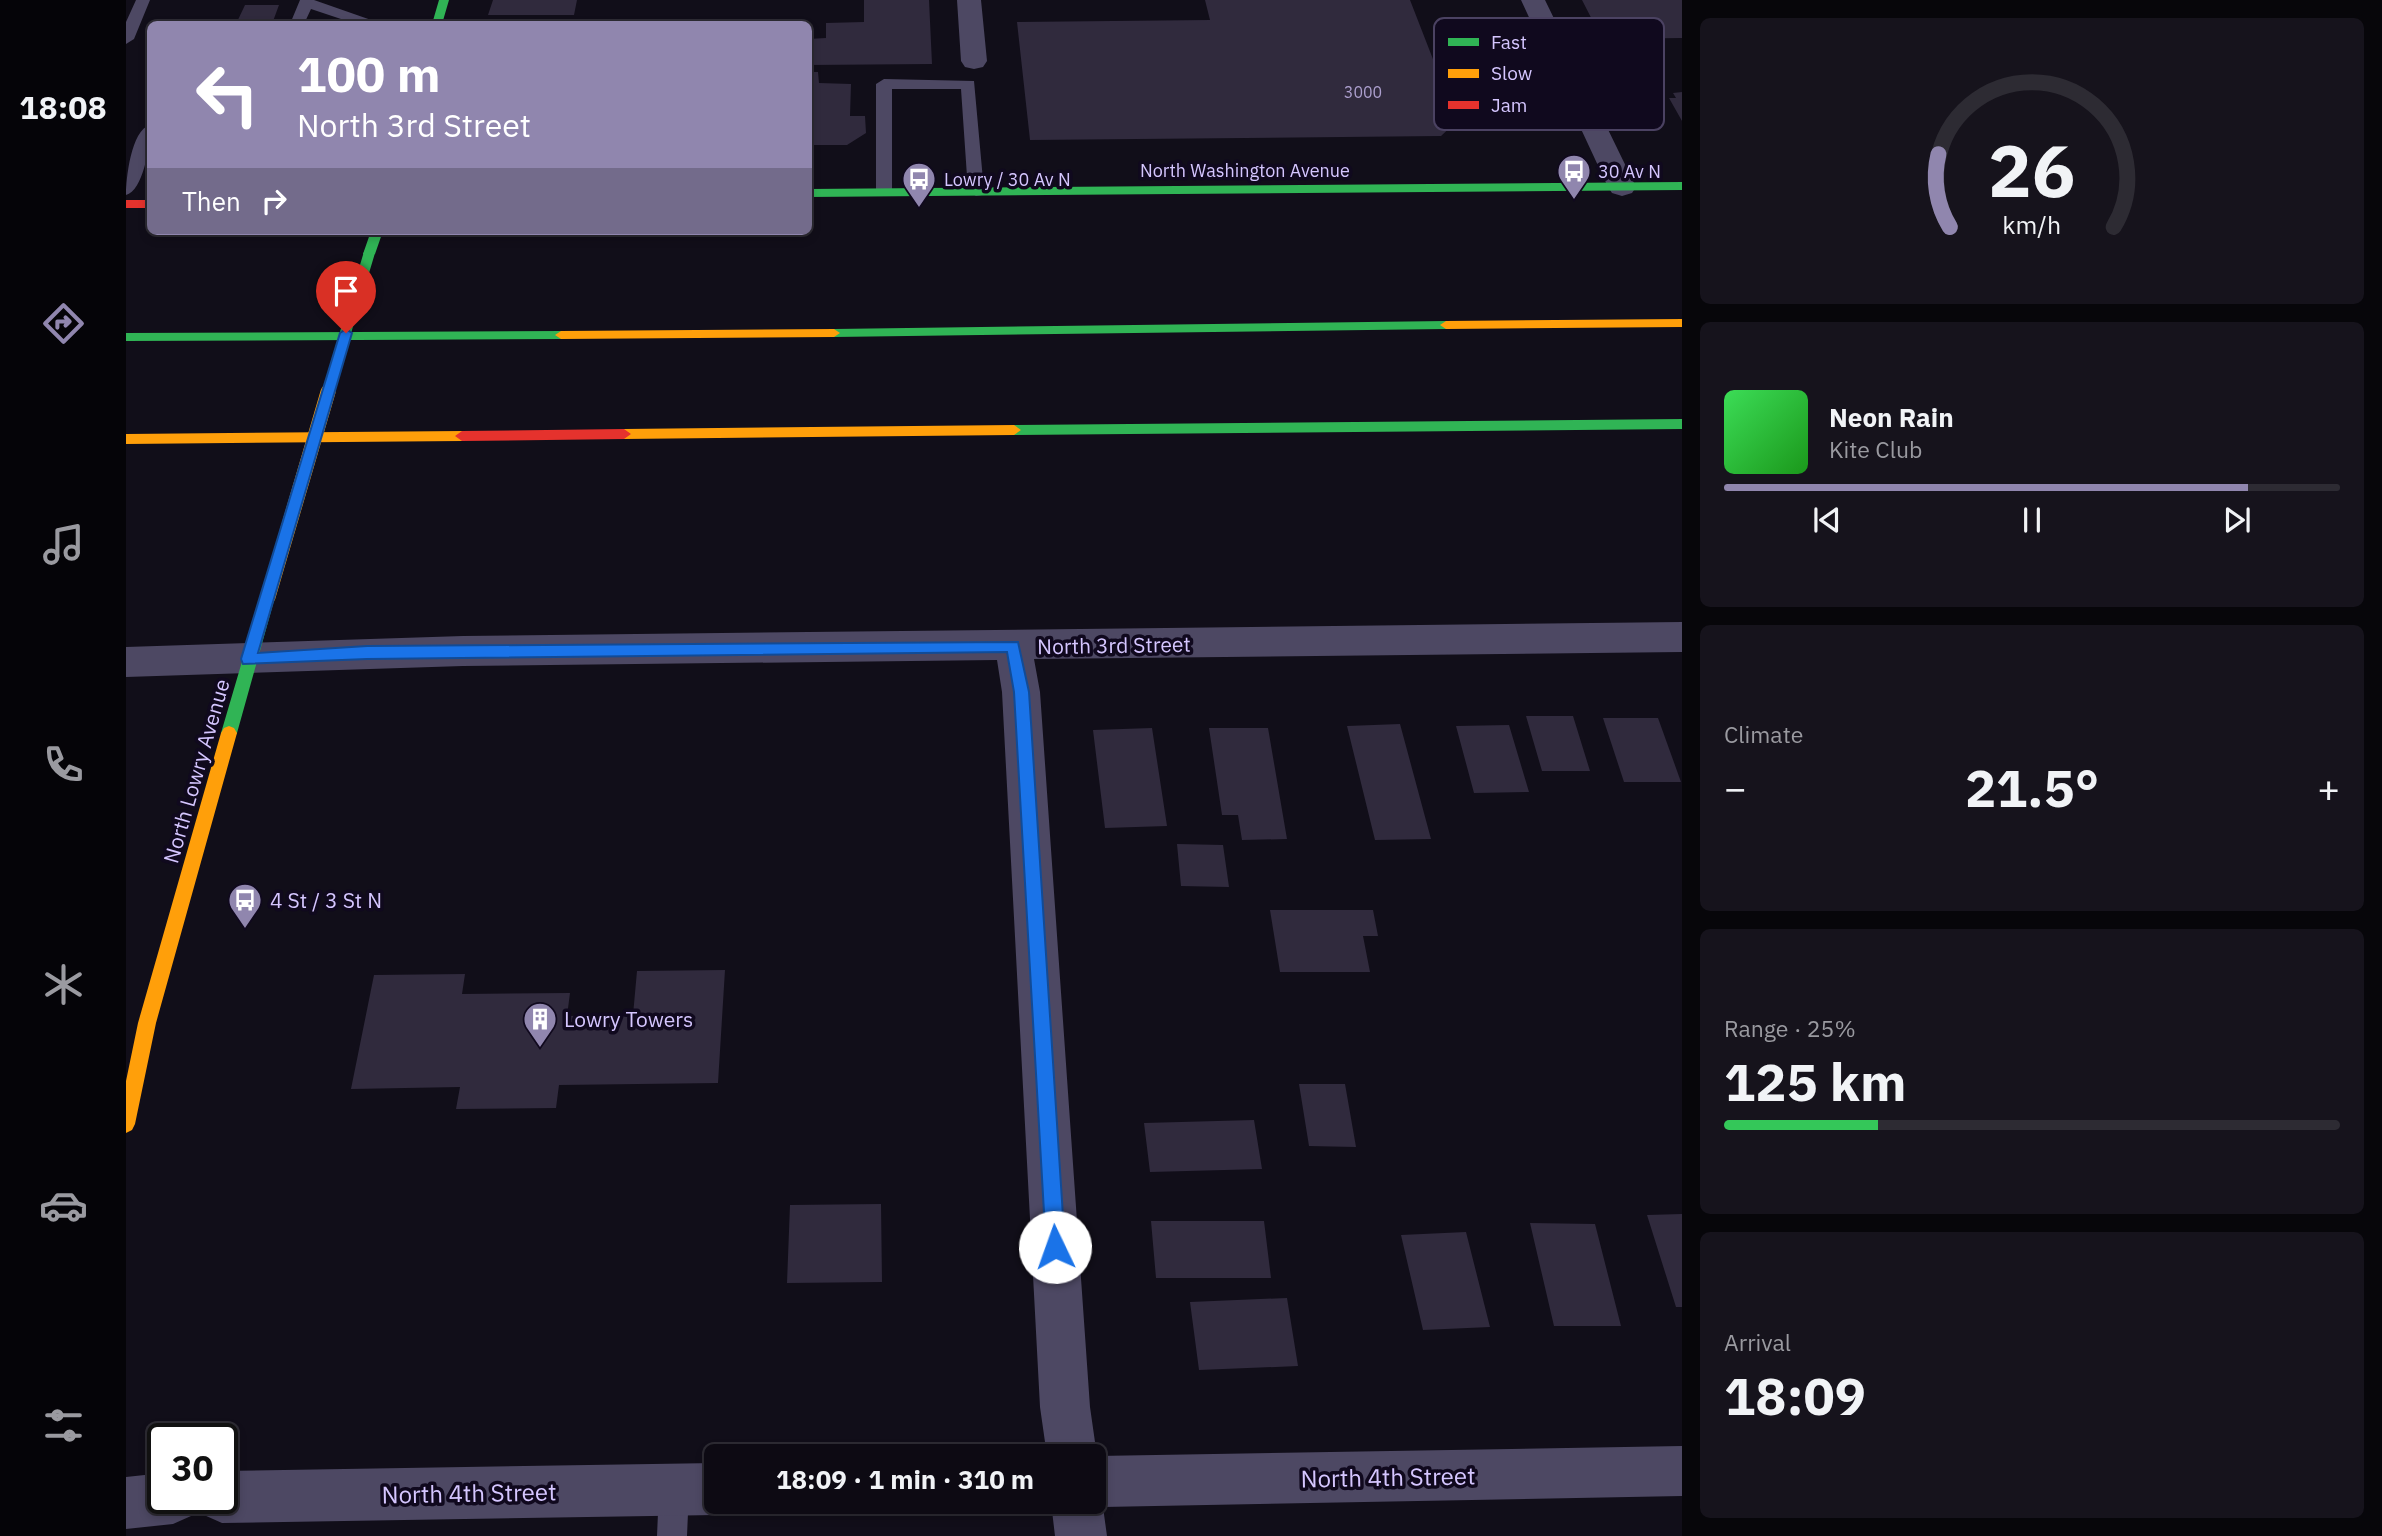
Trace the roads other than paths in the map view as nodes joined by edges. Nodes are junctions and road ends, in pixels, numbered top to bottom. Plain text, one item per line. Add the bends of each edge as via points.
1 (144, 0) edge
2 (444, 0) edge
3 (970, 0) edge
4 (1533, 0) edge
5 (307, 2) edge
6 (1542, 18) edge
7 (298, 21) edge
8 (361, 21) edge
9 (438, 21) edge
10 (126, 39) edge
11 (974, 61) dead end
12 (1595, 130) edge
13 (147, 138) edge
14 (1682, 186) edge
15 (1622, 187) junction
16 (126, 190) edge
17 (976, 191) junction
18 (884, 192) junction
19 (812, 193) edge
20 (126, 204) edge
21 (147, 204) edge
22 (376, 235) edge
23 (1682, 323) edge
24 (126, 337) edge
25 (1682, 424) edge
26 (126, 439) edge
27 (1682, 637) edge
28 (1013, 646) junction
29 (249, 659) junction
30 (126, 662) edge
31 (136, 1024) edge
32 (126, 1124) edge
33 (1070, 1444) edge
34 (1682, 1471) edge
35 (1106, 1482) edge
36 (238, 1497) edge
37 (147, 1501) edge
38 (126, 1503) edge
39 (687, 1505) edge
40 (1078, 1514) edge
41 (1081, 1536) edge

1 - 10 lane
2 - 9 main road
3 - 11 street
4 - 6 street
5 - 7 lane
5 - 8 lane
12 - 15 street
13 - 16 lane
14 - 15 main road, North Washington Avenue
15 - 17 main road, North Washington Avenue
17 - 18 main road, North Washington Avenue
17 - 18 lane via 968,84 884,84
18 - 19 main road, North Washington Avenue
20 - 21 main road
22 - 29 main road, North Lowry Avenue, bridge
23 - 24 main road
25 - 26 main road
27 - 28 street, North 3rd Street
28 - 29 street, North 3rd Street via 319,653
28 - 33 street via 1021,692
29 - 30 street, North 3rd Street
29 - 31 main road, North Lowry Avenue
31 - 32 main road, North Lowry Avenue
34 - 35 street, North 4th Street
36 - 39 street, North 4th Street
37 - 38 street
40 - 41 street

